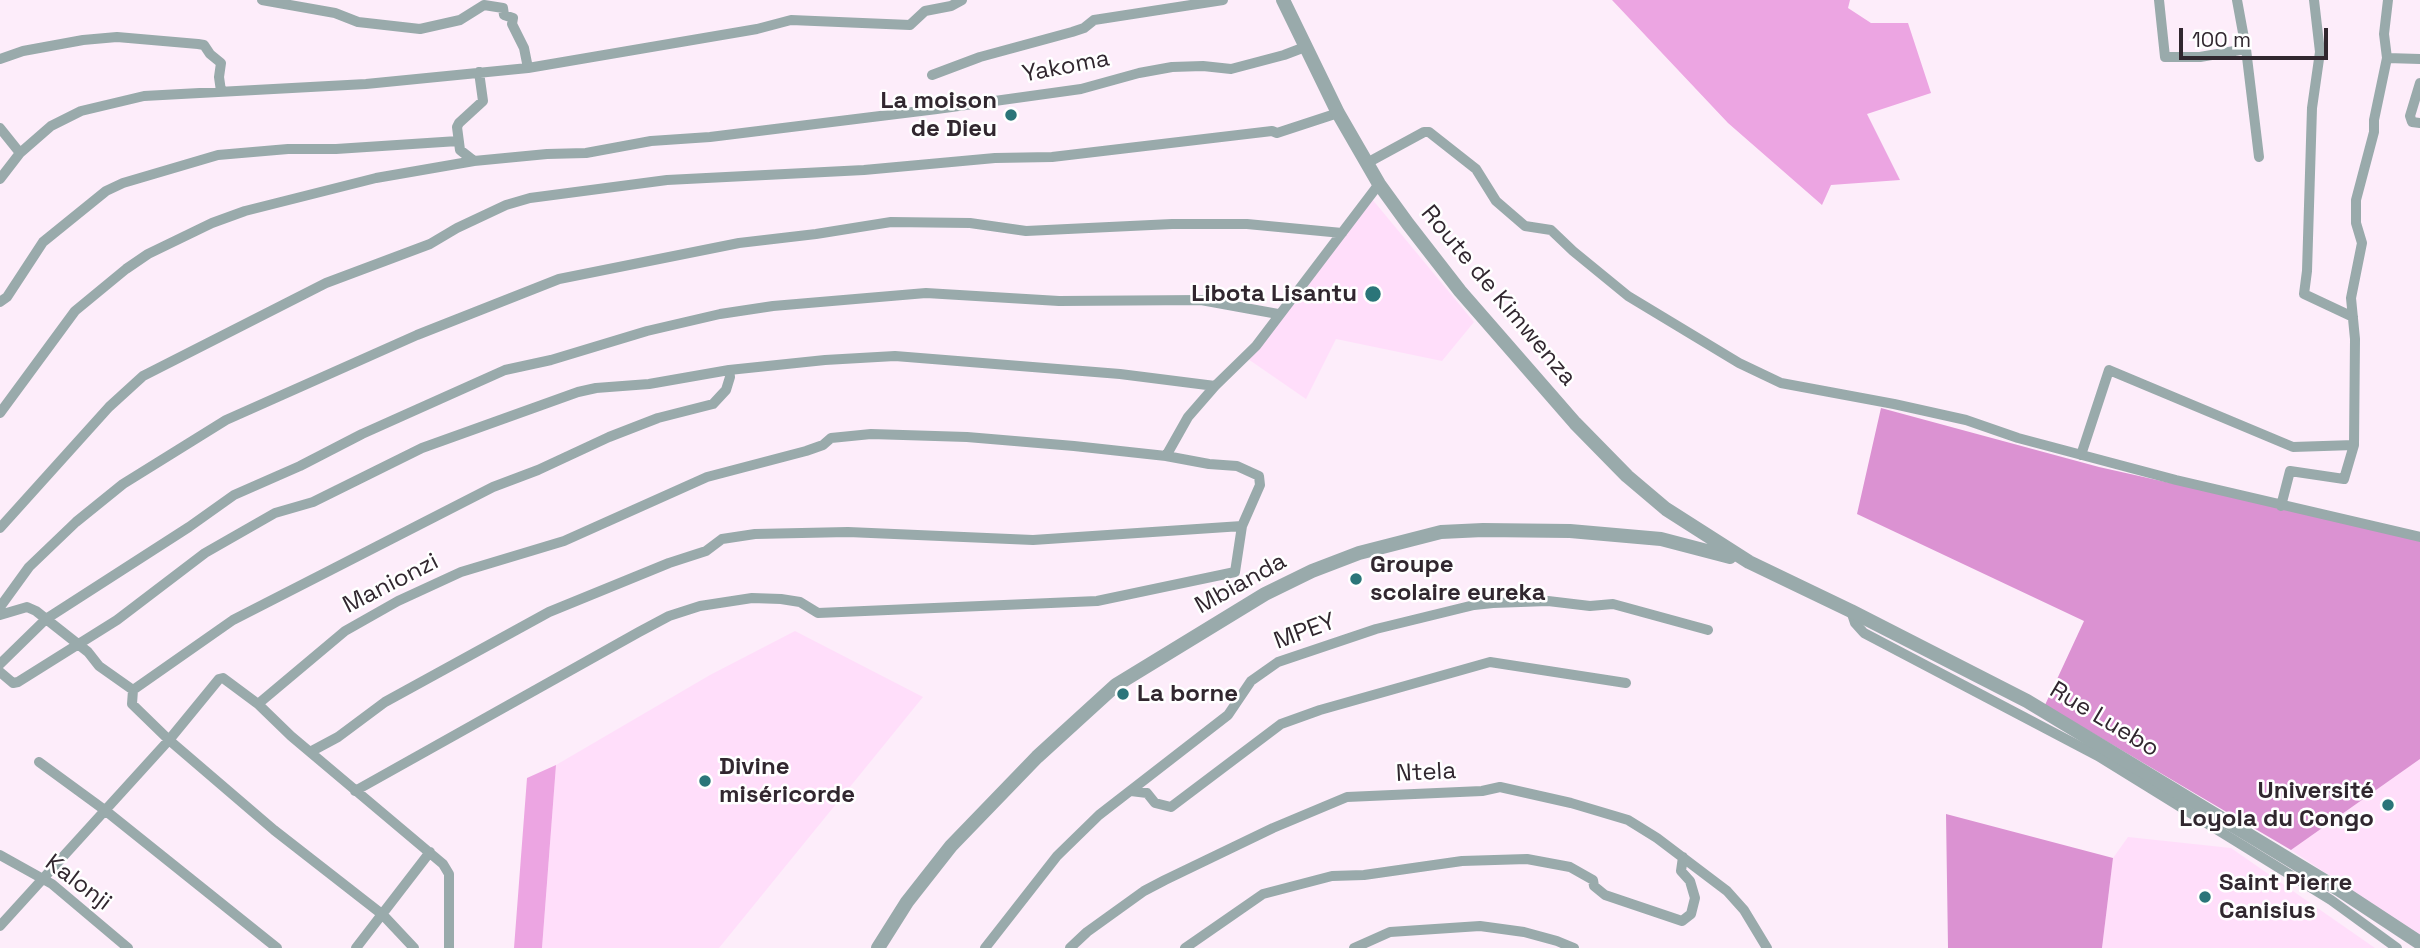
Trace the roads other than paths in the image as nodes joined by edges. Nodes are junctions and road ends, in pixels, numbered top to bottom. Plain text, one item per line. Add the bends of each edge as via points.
1 (262, 0) edge
2 (962, 0) edge
3 (1223, 0) edge
4 (1283, 0) edge
5 (2159, 0) edge
6 (2237, 0) edge
7 (2314, 0) edge
8 (2388, 0) edge
9 (1305, 47) junction
10 (2246, 49) junction
11 (2387, 58) junction
12 (0, 59) edge
13 (2420, 59) edge
14 (528, 68) junction
15 (479, 72) junction
16 (932, 75) dead end
17 (2420, 83) edge
18 (221, 91) junction
19 (1338, 113) junction
20 (2420, 123) edge
21 (0, 128) edge
22 (458, 141) junction
23 (20, 153) junction
24 (2259, 157) dead end
25 (474, 161) junction
26 (1367, 163) junction
27 (0, 179) edge
28 (1379, 184) junction
29 (1342, 233) junction
30 (0, 302) edge
31 (1278, 314) junction
32 (2353, 317) junction
33 (729, 370) junction
34 (1215, 386) junction
35 (0, 413) edge
36 (2354, 445) junction
37 (2293, 447) junction
38 (2081, 455) junction
39 (1166, 456) junction
40 (2290, 471) junction
41 (2281, 506) junction
42 (1242, 526) junction
43 (0, 528) edge
44 (2420, 537) edge
45 (1749, 562) junction
46 (0, 607) edge
47 (1851, 611) junction
48 (0, 615) edge
49 (46, 619) junction
50 (1708, 630) dead end
51 (78, 644) junction
52 (0, 664) edge
53 (0, 672) edge
54 (1626, 683) dead end
55 (132, 690) junction
56 (258, 704) junction
57 (169, 740) junction
58 (310, 752) junction
59 (39, 762) dead end
60 (355, 791) junction
61 (1131, 791) junction
62 (106, 811) junction
63 (430, 852) junction
64 (0, 855) edge
65 (1683, 857) junction
66 (41, 879) junction
67 (383, 915) junction
68 (0, 926) edge
69 (2420, 943) edge
70 (128, 948) edge
71 (278, 948) edge
72 (356, 948) edge
73 (414, 948) edge
74 (449, 948) edge
75 (878, 948) edge
76 (985, 948) edge
77 (1070, 948) edge
78 (1185, 948) edge
79 (1354, 948) edge
80 (1574, 948) edge
81 (1767, 948) edge
82 (2397, 948) edge

1 - 14 street via 335,13 358,22 420,29 460,20 484,5 503,8 505,15 513,18
2 - 14 street via 925,11 910,25 791,20
3 - 16 street via 1094,20 1084,28
4 - 9 street, Route de Kimwenza
5 - 10 street via 2165,57
6 - 10 street
7 - 32 street via 2320,52 2312,108 2304,294
8 - 11 street
9 - 19 street, Route de Kimwenza
9 - 25 street, Yakoma via 1231,69 1172,67 1081,89 652,141 583,154
10 - 24 street
11 - 13 street
11 - 32 street via 2356,200 2362,243 2351,298
12 - 18 street via 23,51 117,37 198,44 221,63
14 - 15 street
15 - 18 street via 366,84
15 - 22 street via 483,101 459,123
17 - 20 street via 2410,116 2412,122
18 - 23 street via 144,96 81,111 51,126
19 - 26 street, Route de Kimwenza
19 - 43 street via 1277,133 1052,157 667,180 530,198 430,244 326,283 143,376 109,407
21 - 23 street
22 - 25 street via 461,152
22 - 30 street via 218,155 123,183 106,191 43,242
23 - 27 street
25 - 35 street, Yakoma via 376,178 244,211 148,254 75,311
26 - 28 street, Route de Kimwenza
26 - 38 street via 1429,132 1476,169 1496,201 1516,220 1551,230 1626,295 1739,363 1782,383 1966,420
28 - 29 street
28 - 45 street, Route de Kimwenza via 1460,291 1575,423 1666,509
29 - 31 street
29 - 46 street via 1247,224 1026,231 970,223 891,222 739,243 559,279 417,335 226,420 123,484 76,522 29,567
31 - 34 street via 1246,358
31 - 49 street via 1201,300 913,294 747,310 647,331 505,370 362,433 234,495
32 - 36 street
33 - 34 street via 895,356
33 - 51 street via 579,392 422,448 313,502 275,513 239,532
33 - 55 street via 726,390 713,404 658,418 500,483 233,620
34 - 39 street via 1188,416
36 - 37 street
36 - 40 street via 2344,479
37 - 38 street via 2109,370
37 - 40 street
38 - 41 street
39 - 42 street, Manionzi via 1237,466 1259,476 1260,485
39 - 56 street, Manionzi via 992,439 850,434 831,438 806,451 707,477 564,541 461,572 345,631
40 - 41 street
41 - 44 street
42 - 58 street via 1033,540 848,532 722,539 706,551 549,612 385,702
42 - 60 street via 1235,572 1111,600 818,613 800,602 781,599 700,606 669,616
45 - 47 street, Rue Luebo
45 - 75 street, Mbianda via 1661,539 1483,530 1427,535 1312,570 1116,684 959,837 907,902
47 - 69 street, Rue Luebo via 2082,733
47 - 82 street via 1864,633 2098,756 2331,900
48 - 49 street via 27,607
49 - 51 street
49 - 52 street
50 - 61 street, MPEY via 1612,604 1548,601 1474,605 1376,629 1279,662 1251,681 1228,715
51 - 53 street via 18,682
51 - 55 street
54 - 61 street via 1490,662 1281,724 1171,807 1155,803 1147,793
55 - 57 street via 132,704
56 - 57 street via 229,681 219,679
56 - 58 street
57 - 62 street
57 - 67 street
58 - 60 street
59 - 62 street
60 - 63 street
61 - 76 street, MPEY via 1099,814 1057,856
62 - 66 street
62 - 71 street
63 - 67 street
63 - 74 street via 449,874
64 - 66 street, Kalonji
65 - 77 street, Ntela via 1628,820 1500,787 1347,797 1164,880
65 - 78 street via 1681,871 1695,898 1691,914 1682,921 1605,895 1592,880 1570,867 1527,859 1462,861 1332,876 1263,894
65 - 81 street, Ntela via 1737,901
66 - 68 street
66 - 70 street, Kalonji
67 - 72 street
67 - 73 street
79 - 80 street via 1390,932 1480,926 1524,932

